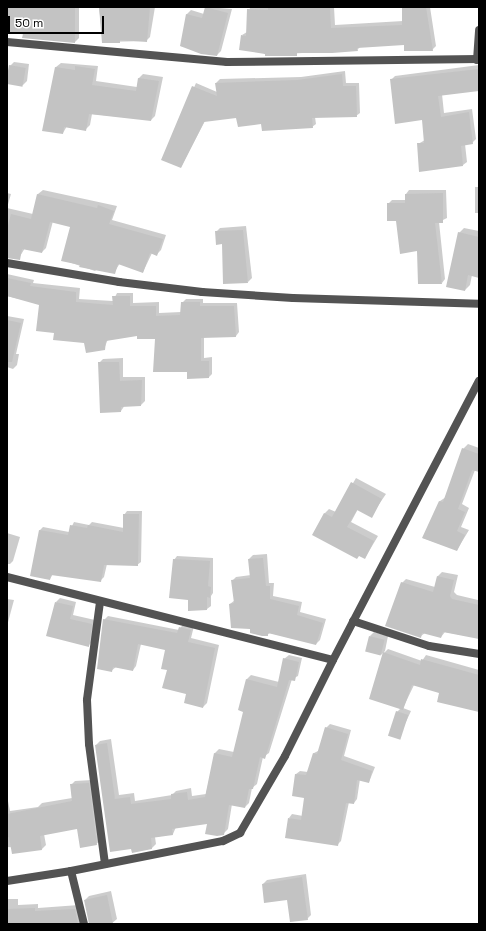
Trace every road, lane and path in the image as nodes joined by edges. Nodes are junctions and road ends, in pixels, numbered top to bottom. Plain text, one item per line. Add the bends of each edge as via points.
1 (479, 30) edge
2 (7, 42) edge
3 (478, 60) edge
4 (7, 263) edge
5 (479, 304) edge
6 (479, 381) edge
7 (7, 577) edge
8 (100, 602) junction
9 (353, 622) junction
10 (479, 654) edge
11 (333, 660) junction
12 (105, 864) junction
13 (71, 871) junction
14 (7, 881) edge
15 (84, 924) edge

1 - 3 street
2 - 3 street via 227,62
4 - 5 street via 119,282 202,292 293,298
6 - 9 street
7 - 8 street
8 - 11 street
8 - 12 street via 87,700 89,744
9 - 10 street via 429,646
9 - 11 street
11 - 12 street via 285,756 240,833 223,841
12 - 13 street
13 - 14 street
13 - 15 street

